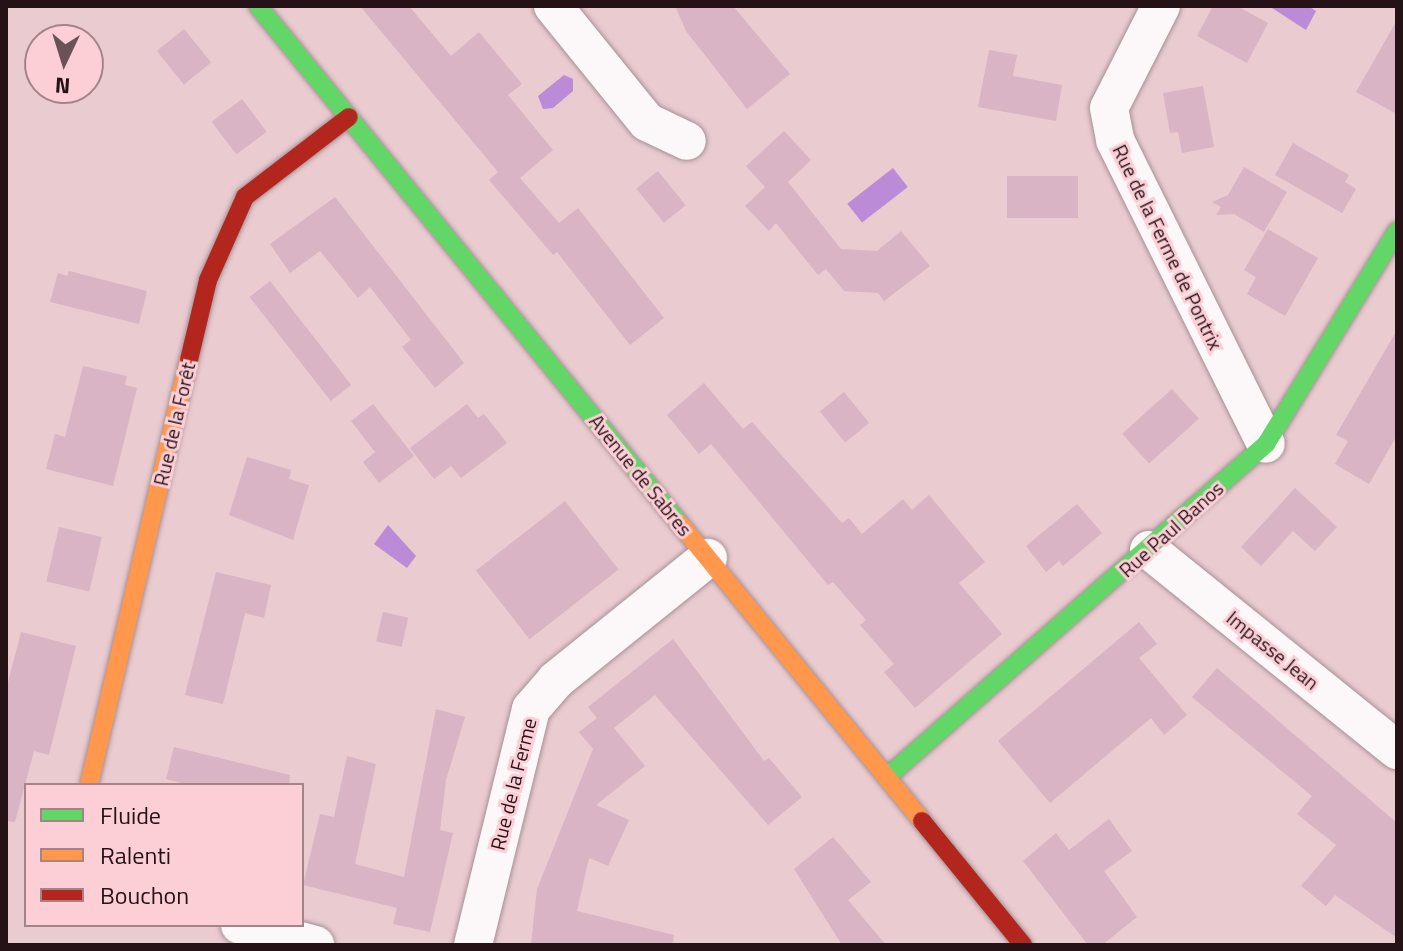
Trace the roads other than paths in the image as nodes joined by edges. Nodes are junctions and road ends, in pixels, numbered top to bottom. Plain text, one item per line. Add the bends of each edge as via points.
1 (258, 6) edge
2 (553, 6) edge
3 (1161, 6) edge
4 (349, 117) junction
5 (687, 141) dead end
6 (1397, 231) edge
7 (1266, 444) junction
8 (1149, 550) junction
9 (708, 558) junction
10 (1397, 750) edge
11 (887, 777) junction
12 (89, 783) edge
13 (248, 927) edge
14 (315, 945) edge
15 (473, 945) edge
16 (1023, 945) edge

1 - 4 street, Avenue de Sabres
2 - 5 street via 647,122
3 - 7 street, Rue de la Ferme de Pontrix via 1109,108 1115,140
4 - 9 street, Avenue de Sabres
4 - 12 street, Rue de la Forêt via 245,197 208,280
6 - 7 street, Rue Paul Banos
7 - 8 street, Rue Paul Banos
8 - 10 street, Impasse Jean
8 - 11 street, Rue Paul Banos
9 - 11 street, Avenue de Sabres
9 - 15 street, Rue de la Ferme via 556,680 531,709
11 - 16 street, Avenue de Sabres
13 - 14 street

